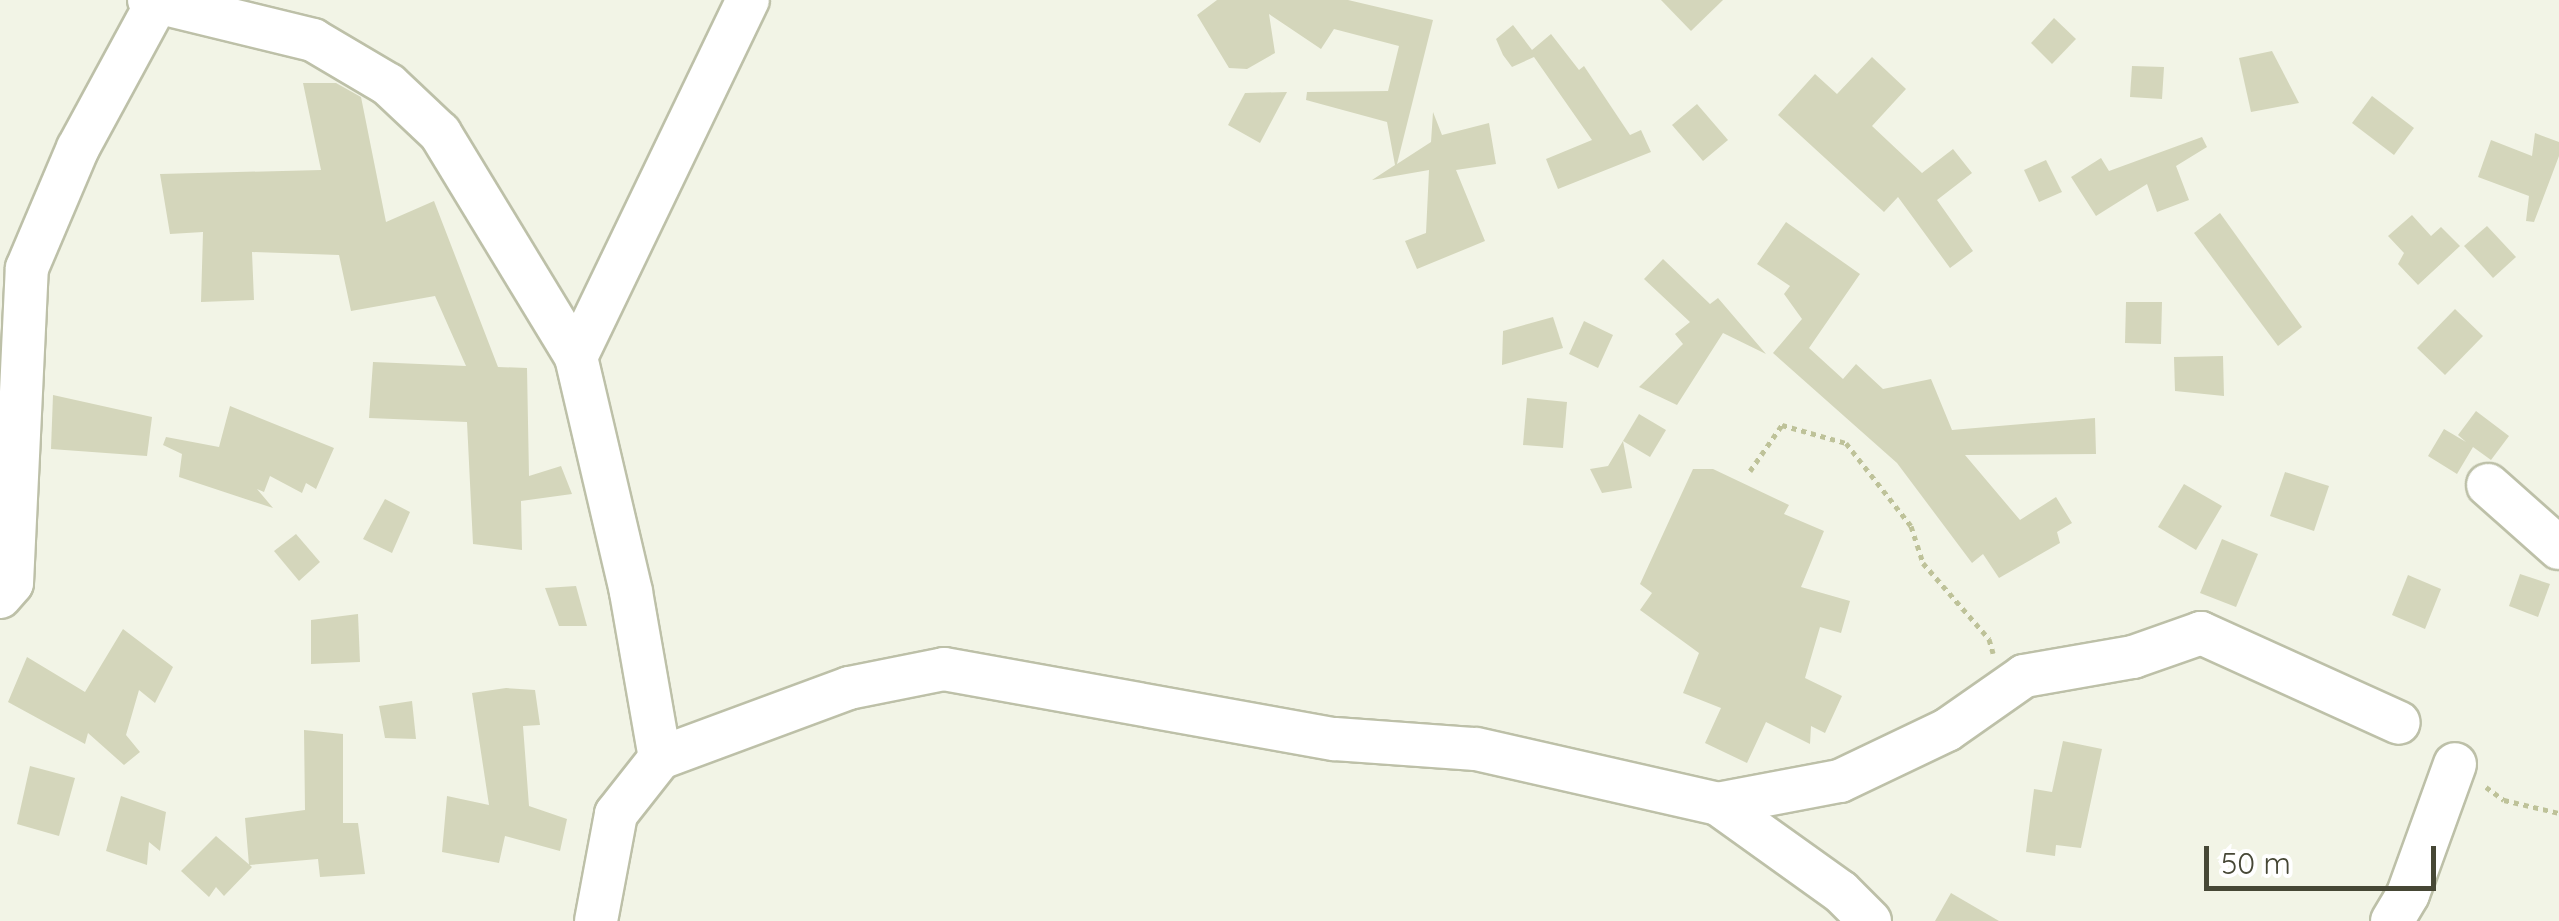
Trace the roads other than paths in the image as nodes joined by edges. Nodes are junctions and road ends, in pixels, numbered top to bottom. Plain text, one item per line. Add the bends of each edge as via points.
1 (748, 0) edge
2 (152, 3) edge
3 (14, 266) edge
4 (576, 357) junction
5 (2488, 486) dead end
6 (2559, 548) edge
7 (0, 597) edge
8 (2399, 723) dead end
9 (660, 758) junction
10 (2454, 764) dead end
11 (1718, 804) junction
12 (596, 921) edge
13 (1870, 921) edge
14 (2392, 921) edge

1 - 4 street
2 - 3 street
2 - 4 street via 313,40 389,85 440,133
3 - 7 street via 12,582
4 - 9 street via 631,592
5 - 6 street
8 - 11 street via 2201,633 2133,656 2024,676 1947,730 1840,781
9 - 11 street via 848,688 944,669 1334,739 1476,749
9 - 12 street via 616,814
10 - 14 street
11 - 13 street via 1842,892

